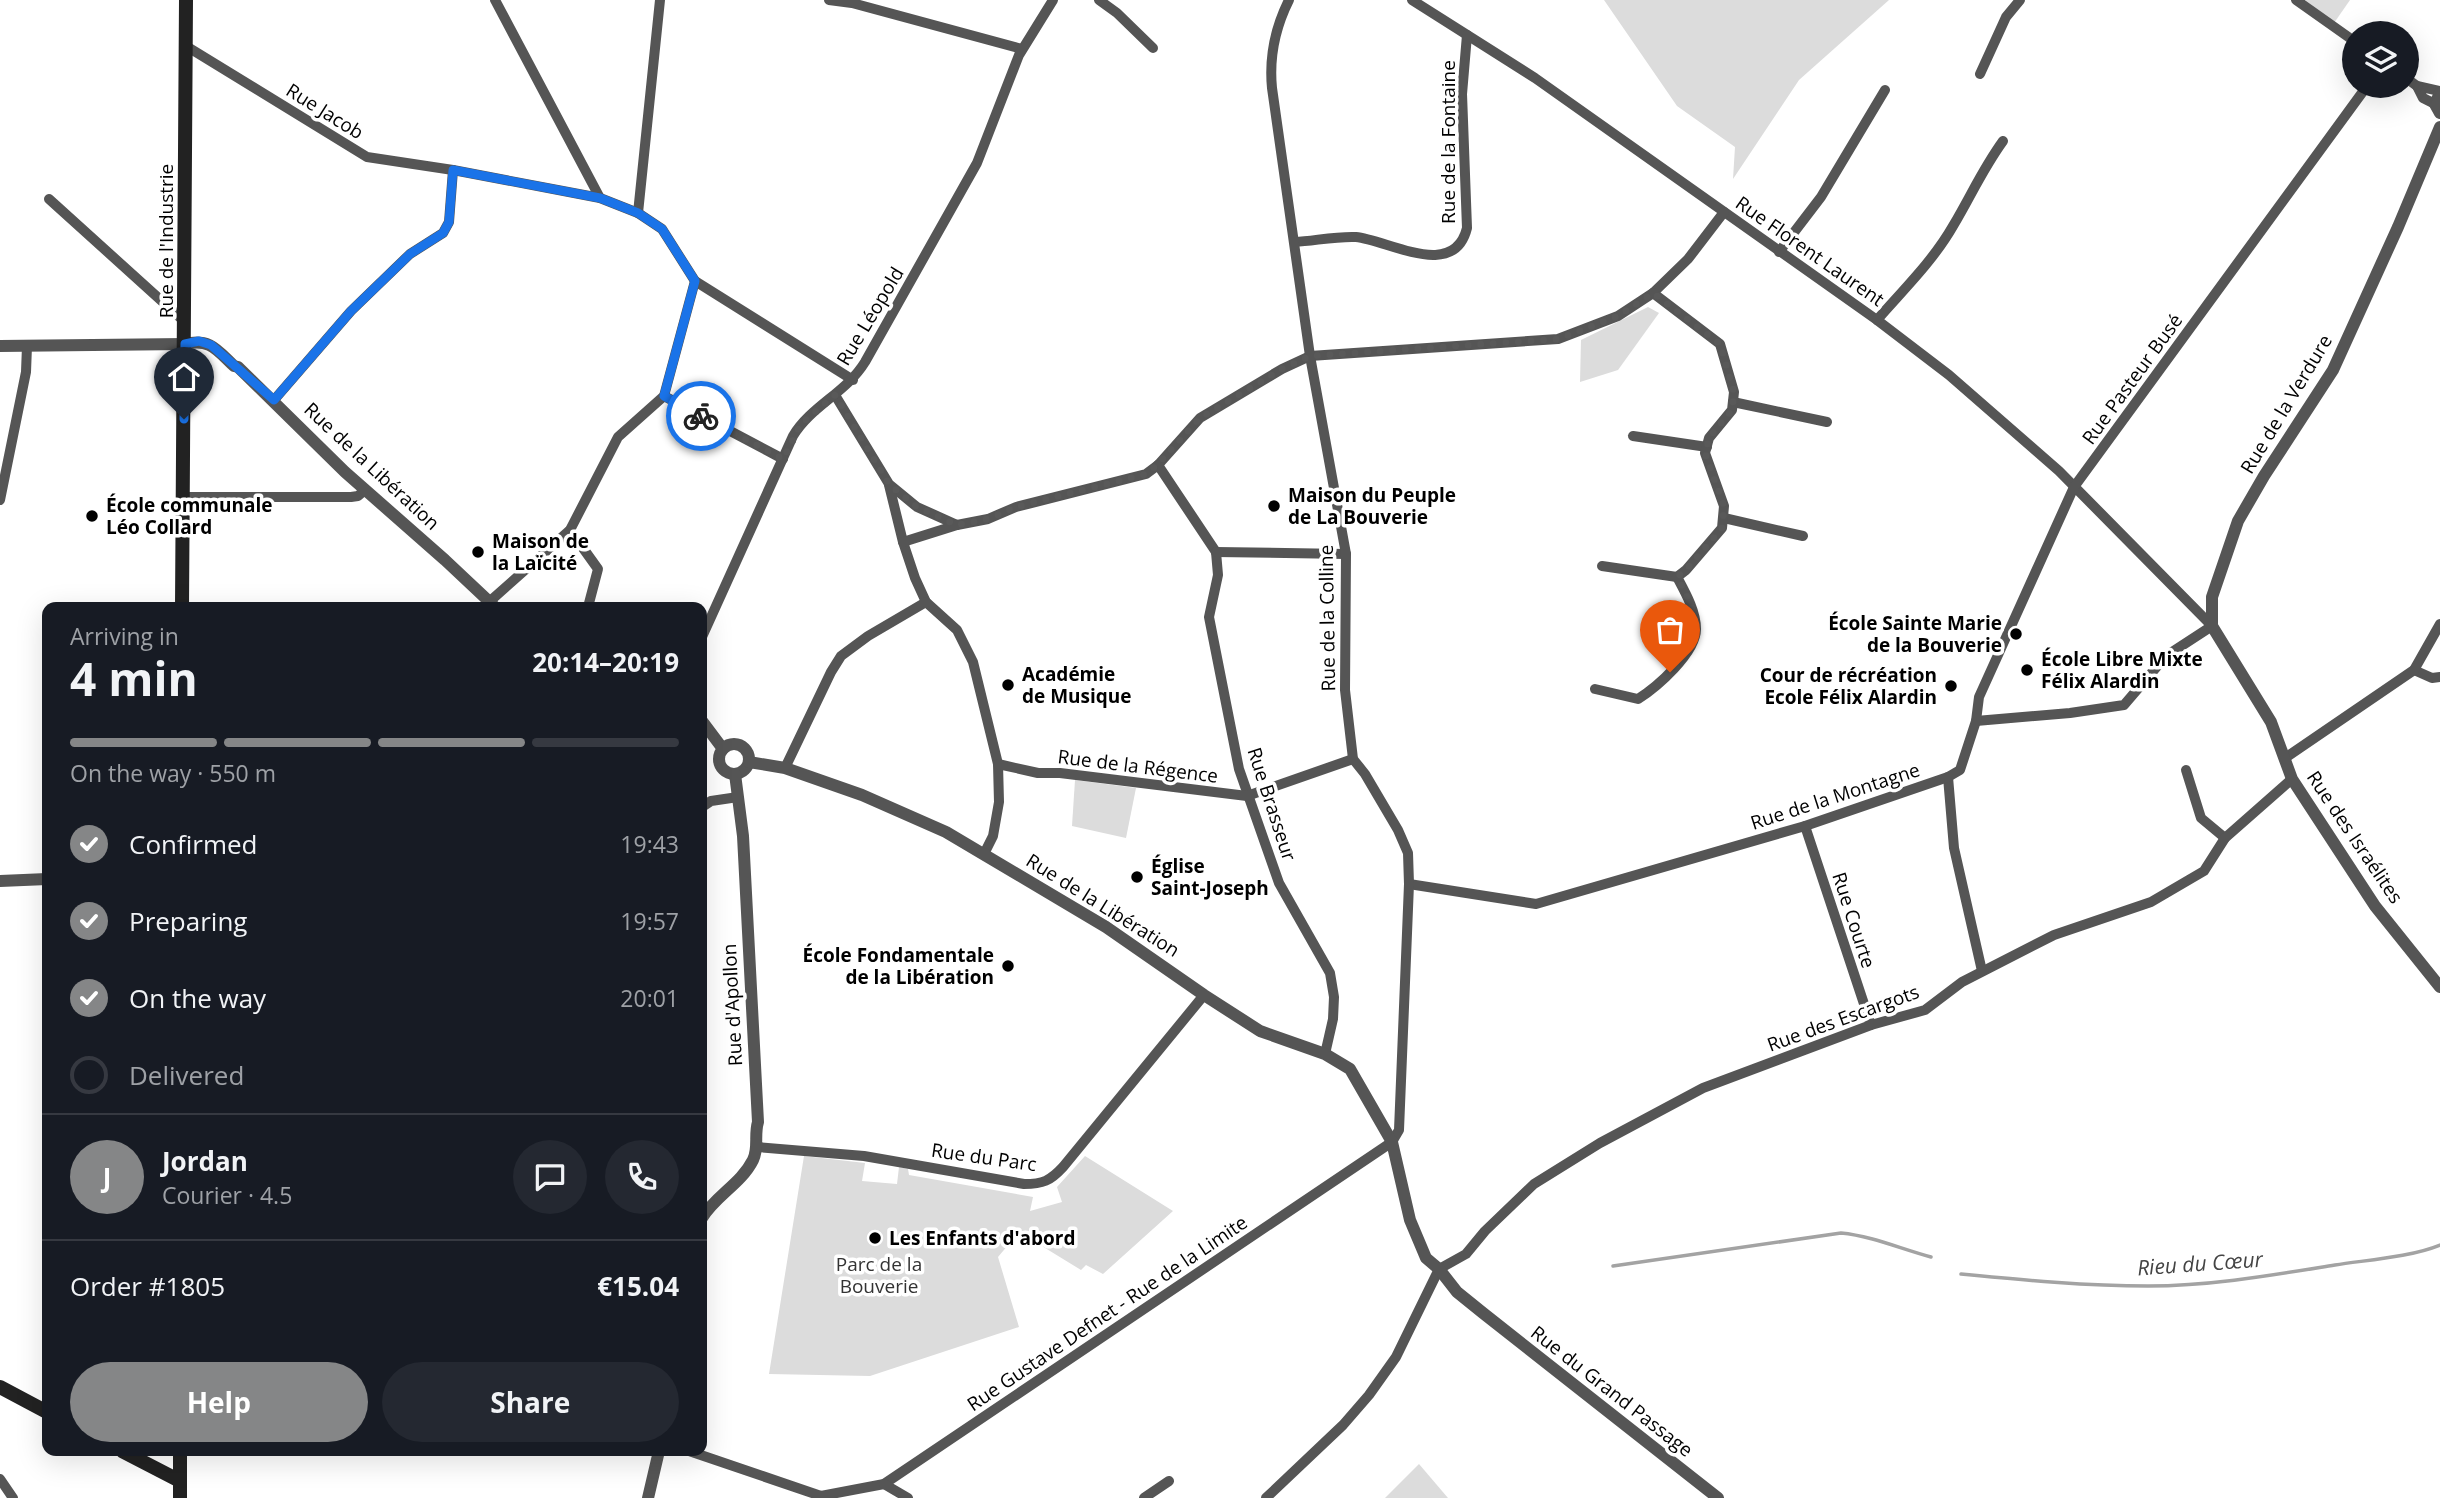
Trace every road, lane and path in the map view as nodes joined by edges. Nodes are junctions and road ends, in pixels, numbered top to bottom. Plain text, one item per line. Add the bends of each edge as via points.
1 (186, 0) edge
2 (495, 0) edge
3 (660, 0) edge
4 (829, 0) edge
5 (1052, 0) edge
6 (1099, 0) edge
7 (1289, 0) edge
8 (1412, 0) edge
9 (2020, 0) edge
10 (2297, 0) edge
11 (2342, 32) edge
12 (1467, 35) junction
13 (186, 46) junction
14 (1153, 48) dead end
15 (1022, 49) junction
16 (1510, 63) joint
17 (1980, 74) dead end
18 (1885, 90) dead end
19 (2419, 90) edge
20 (2358, 98) edge
21 (2439, 100) edge
22 (2440, 127) edge
23 (2003, 141) dead end
24 (453, 170) junction
25 (600, 198) junction
26 (49, 199) dead end
27 (1724, 212) junction
28 (638, 213) junction
29 (1295, 242) junction
30 (1779, 252) junction
31 (695, 281) junction
32 (1653, 293) junction
33 (1877, 320) junction
34 (185, 323) junction
35 (185, 344) junction
36 (0, 346) edge
37 (27, 346) junction
38 (1310, 356) junction
39 (853, 380) junction
40 (835, 395) junction
41 (664, 396) junction
42 (274, 400) junction
43 (1733, 402) junction
44 (1828, 422) dead end
45 (1633, 436) dead end
46 (1707, 447) junction
47 (783, 459) junction
48 (1158, 464) junction
49 (889, 484) junction
50 (2074, 487) junction
51 (365, 490) junction
52 (182, 498) junction
53 (0, 500) edge
54 (1724, 518) junction
55 (957, 525) junction
56 (570, 530) junction
57 (1803, 536) dead end
58 (903, 542) junction
59 (1216, 552) junction
60 (1346, 554) junction
61 (1602, 566) dead end
62 (1677, 577) junction
63 (182, 602) edge
64 (489, 602) edge
65 (495, 602) edge
66 (589, 602) edge
67 (926, 602) junction
68 (2440, 624) edge
69 (707, 626) edge
70 (2212, 626) junction
71 (2414, 670) junction
72 (2440, 677) edge
73 (1595, 689) dead end
74 (1976, 721) junction
75 (707, 728) edge
76 (723, 749) junction
77 (2285, 758) junction
78 (1353, 759) junction
79 (748, 762) junction
80 (998, 764) junction
81 (785, 768) junction
82 (2186, 770) dead end
83 (735, 774) junction
84 (1948, 777) junction
85 (2292, 779) junction
86 (1247, 796) junction
87 (738, 797) junction
88 (707, 804) edge
89 (1805, 826) junction
90 (2225, 838) junction
91 (984, 854) junction
92 (42, 879) edge
93 (0, 881) edge
94 (1409, 884) junction
95 (1982, 971) junction
96 (2440, 987) edge
97 (1204, 995) junction
98 (1871, 1024) junction
99 (1325, 1054) junction
100 (1392, 1142) junction
101 (757, 1147) junction
102 (707, 1210) edge
103 (1439, 1269) junction
104 (0, 1387) edge
105 (42, 1409) edge
106 (132, 1456) edge
107 (180, 1456) edge
108 (658, 1456) edge
109 (702, 1456) edge
110 (0, 1479) edge
111 (180, 1481) junction
112 (1169, 1481) dead end
113 (884, 1484) junction
114 (806, 1495) edge
115 (13, 1498) edge
116 (180, 1498) edge
117 (648, 1498) edge
118 (908, 1498) edge
119 (1144, 1498) edge
120 (1266, 1498) edge
121 (1718, 1498) edge

1 - 13 main road, Rue de l'Industrie
2 - 25 street
3 - 28 street
4 - 15 street
5 - 15 street, Rue Léopold
6 - 14 street
7 - 29 street, Rue de la Colline via 1270,67
8 - 12 street, Rue de la Fontaine
9 - 17 street via 2006,17
10 - 11 street
12 - 16 street, Rue de la Fontaine
12 - 29 street, Rue de la Fontaine via 1462,94 1466,228 1461,243 1455,250 1428,255 1356,237
13 - 24 street, Rue Jacob via 367,157
13 - 34 main road, Rue de l'Industrie
15 - 39 street, Rue Léopold via 978,163
16 - 27 street, Rue Florent Laurent
18 - 30 street via 1821,197
19 - 21 street via 2423,98
20 - 50 street, Rue Pasteur Busé
22 - 70 street, Rue de la Verdure via 2333,370 2238,521 2211,597
23 - 33 street via 1935,253
24 - 25 street, Rue Jacob
24 - 42 street via 449,222 443,233 410,254 351,311
25 - 28 street, Rue Jacob
26 - 34 street
27 - 30 street, Rue Florent Laurent
27 - 32 street via 1688,259
28 - 31 street, Rue Jacob via 662,229
29 - 38 street, Rue de la Colline
30 - 33 street, Rue Florent Laurent
31 - 39 street, Rue Jacob
31 - 41 street
32 - 38 street via 1618,316 1558,339
32 - 43 street via 1720,344
33 - 50 street, Rue Florent Laurent via 1949,375
34 - 35 main road, Rue de l'Industrie
35 - 37 street, Rue de la Libération
35 - 42 street, Rue de la Libération via 199,341 211,345
35 - 52 main road, Rue de l'Industrie
36 - 37 street, Rue de la Libération
37 - 53 street via 26,372
38 - 48 street via 1200,418
38 - 60 street, Rue de la Colline
39 - 40 street, Rue Léopold
40 - 47 street, Rue Léopold via 801,424
40 - 49 street
41 - 47 street
41 - 56 street via 618,437
42 - 51 street, Rue de la Libération
43 - 44 street
43 - 46 street
45 - 46 street
46 - 54 street
47 - 69 street, Rue Léopold
48 - 55 street via 1146,474
48 - 59 street
49 - 55 street via 917,507
49 - 58 street
50 - 70 street, Rue Florent Laurent
50 - 74 street, Rue Pasteur Busé via 1979,697
51 - 52 street via 351,497
51 - 64 street, Rue de la Libération
52 - 63 main road, Rue de l'Industrie
54 - 57 street
54 - 62 street via 1722,528
55 - 58 street
56 - 65 street
56 - 66 street via 598,569
58 - 67 street
59 - 60 street
59 - 86 street, Rue Brasseur via 1209,617
60 - 78 street, Rue de la Colline via 1345,690
61 - 62 street
62 - 73 street via 1695,617 1696,632 1685,656 1656,688 1638,699
67 - 80 street via 957,630 973,662
67 - 81 street via 841,656
68 - 71 street
70 - 74 street via 2166,656 2123,705
70 - 77 street, Rue des Israélites via 2271,722
71 - 72 street
71 - 77 street
74 - 84 street, Rue de la Montagne via 1960,770
75 - 76 street
76 - 79 street via 739,745 747,752
76 - 83 street via 721,766
77 - 85 street, Rue des Israélites
78 - 86 street, Rue de la Régence
78 - 94 street, Rue de la Colline via 1398,830 1408,853
79 - 81 street, Rue de la Libération
79 - 83 street
80 - 86 street, Rue de la Régence
80 - 91 street via 999,802 993,836
81 - 91 street, Rue de la Libération via 908,813
82 - 90 street via 2201,818
83 - 87 street, Rue d'Apollon
84 - 89 street, Rue de la Montagne
84 - 95 street via 1954,848
85 - 90 street, Rue des Escargots
85 - 96 street, Rue des Israélites via 2375,906
86 - 99 street, Rue Brasseur via 1279,883 1330,973 1333,1019
87 - 88 street
87 - 101 street, Rue d'Apollon
89 - 94 street, Rue de la Montagne via 1536,904
89 - 98 street, Rue Courte
90 - 95 street, Rue des Escargots via 2204,871 2151,902 2054,935
91 - 97 street, Rue de la Libération via 1106,927
92 - 93 street
94 - 100 street, Rue de la Colline via 1399,1130
95 - 98 street, Rue des Escargots via 1924,1010
97 - 99 street, Rue de la Libération via 1260,1031
97 - 101 street, Rue du Parc via 1052,1180 1042,1184 818,1150
98 - 103 street, Rue des Escargots via 1703,1088 1600,1143 1534,1184 1466,1254
99 - 100 street, Rue de la Libération via 1350,1069
100 - 103 street via 1410,1220 1426,1258
100 - 113 street, Rue Gustave Defnet - Rue de la Limite
101 - 102 street, Rue d'Apollon via 747,1170
103 - 120 street via 1396,1357 1369,1395
103 - 121 street, Rue du Grand Passage via 1457,1292
104 - 105 main road
106 - 111 main road
107 - 111 main road
108 - 117 street
109 - 114 street, Rue Gustave Defnet - Rue de la Limite
110 - 115 street
111 - 116 main road
112 - 119 street
113 - 114 street, Rue Gustave Defnet - Rue de la Limite via 834,1495
113 - 118 street

